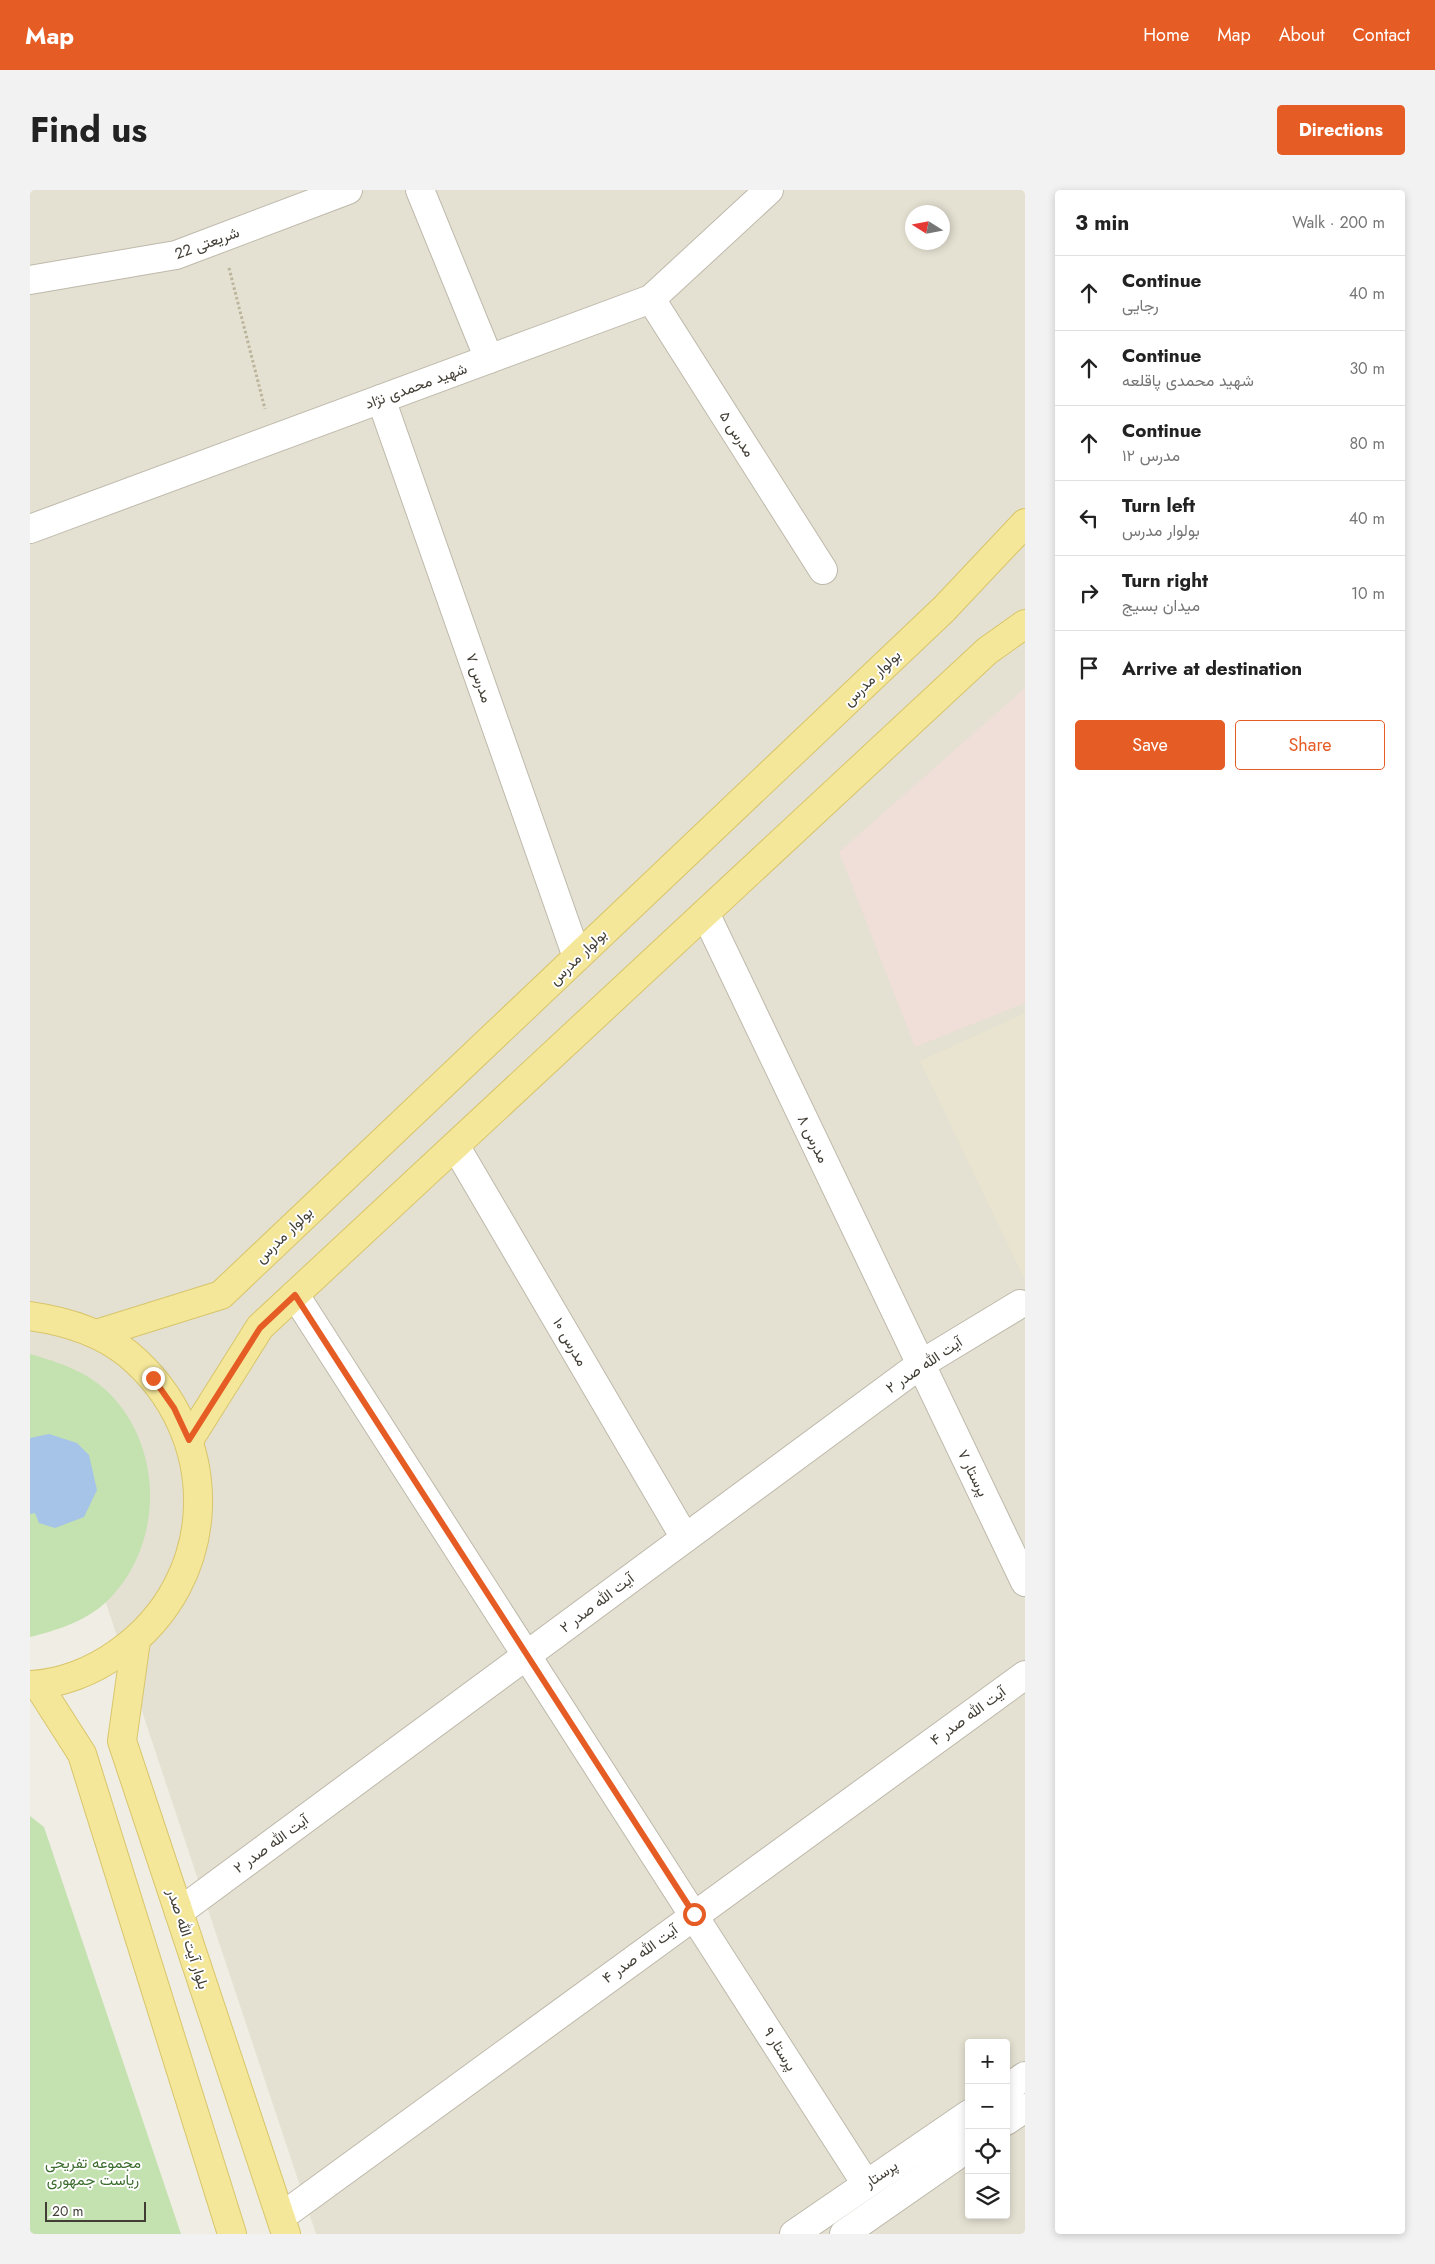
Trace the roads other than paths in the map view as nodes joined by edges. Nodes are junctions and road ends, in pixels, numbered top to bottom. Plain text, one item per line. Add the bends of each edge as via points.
1 (348, 190) edge
2 (420, 190) edge
3 (770, 190) edge
4 (30, 280) edge
5 (651, 299) junction
6 (489, 359) junction
7 (381, 399) junction
8 (1025, 523) edge
9 (30, 529) edge
10 (1025, 545) edge
11 (823, 570) dead end
12 (944, 609) junction
13 (1025, 615) edge
14 (1025, 624) edge
15 (987, 651) junction
16 (706, 915) junction
17 (577, 958) junction
18 (456, 1147) junction
19 (295, 1295) junction
20 (1020, 1304) dead end
21 (30, 1316) edge
22 (96, 1334) junction
23 (921, 1364) junction
24 (189, 1440) junction
25 (685, 1538) junction
26 (1025, 1582) edge
27 (136, 1640) junction
28 (527, 1655) junction
29 (1025, 1674) edge
30 (34, 1685) edge
31 (179, 1912) junction
32 (694, 1914) junction
33 (1025, 2076) edge
34 (1010, 2086) edge
35 (1025, 2108) edge
36 (965, 2117) edge
37 (1010, 2118) edge
38 (965, 2150) edge
39 (866, 2184) junction
40 (283, 2226) edge
41 (232, 2234) edge
42 (794, 2234) edge
43 (844, 2234) edge

1 - 4 street, شریعتی 22 via 176,255
2 - 6 street
3 - 5 street, شهید محمدی نژاد
5 - 6 street, شهید محمدی نژاد
5 - 11 street, مدرس ۵
6 - 7 street, شهید محمدی نژاد
7 - 9 street, شهید محمدی نژاد
7 - 17 street, مدرس ۷
8 - 12 main road, بولوار مدرس
10 - 12 main road
12 - 17 main road, بولوار مدرس
13 - 15 main road
14 - 15 main road
15 - 16 main road
16 - 18 main road
16 - 23 street, مدرس ۸
17 - 22 main road, بولوار مدرس via 221,1295
18 - 19 main road
18 - 25 street, مدرس ۱۰
19 - 24 main road via 260,1328
19 - 28 street, پرستار ۹
20 - 23 street, آیت الله صدر ۲
21 - 22 main road via 62,1321
22 - 24 main road via 126,1353 153,1378 174,1408
23 - 25 street, آیت الله صدر ۲
23 - 26 street, پرستار ۷
24 - 27 main road via 198,1476 193,1548 180,1583 161,1614
25 - 28 street, آیت الله صدر ۲
27 - 30 main road via 106,1661 73,1676
27 - 31 main road, بلوار آیت الله صدر via 122,1741
28 - 31 street, آیت الله صدر ۲
28 - 32 street, پرستار ۹
29 - 32 street, آیت الله صدر ۴
30 - 41 main road via 82,1754
31 - 40 main road, بلوار آیت الله صدر
32 - 39 street, پرستار ۹
32 - 40 street, آیت الله صدر ۴
33 - 34 street
35 - 37 street
36 - 39 street, پرستار
38 - 43 street, پرستار
39 - 42 street, پرستار

